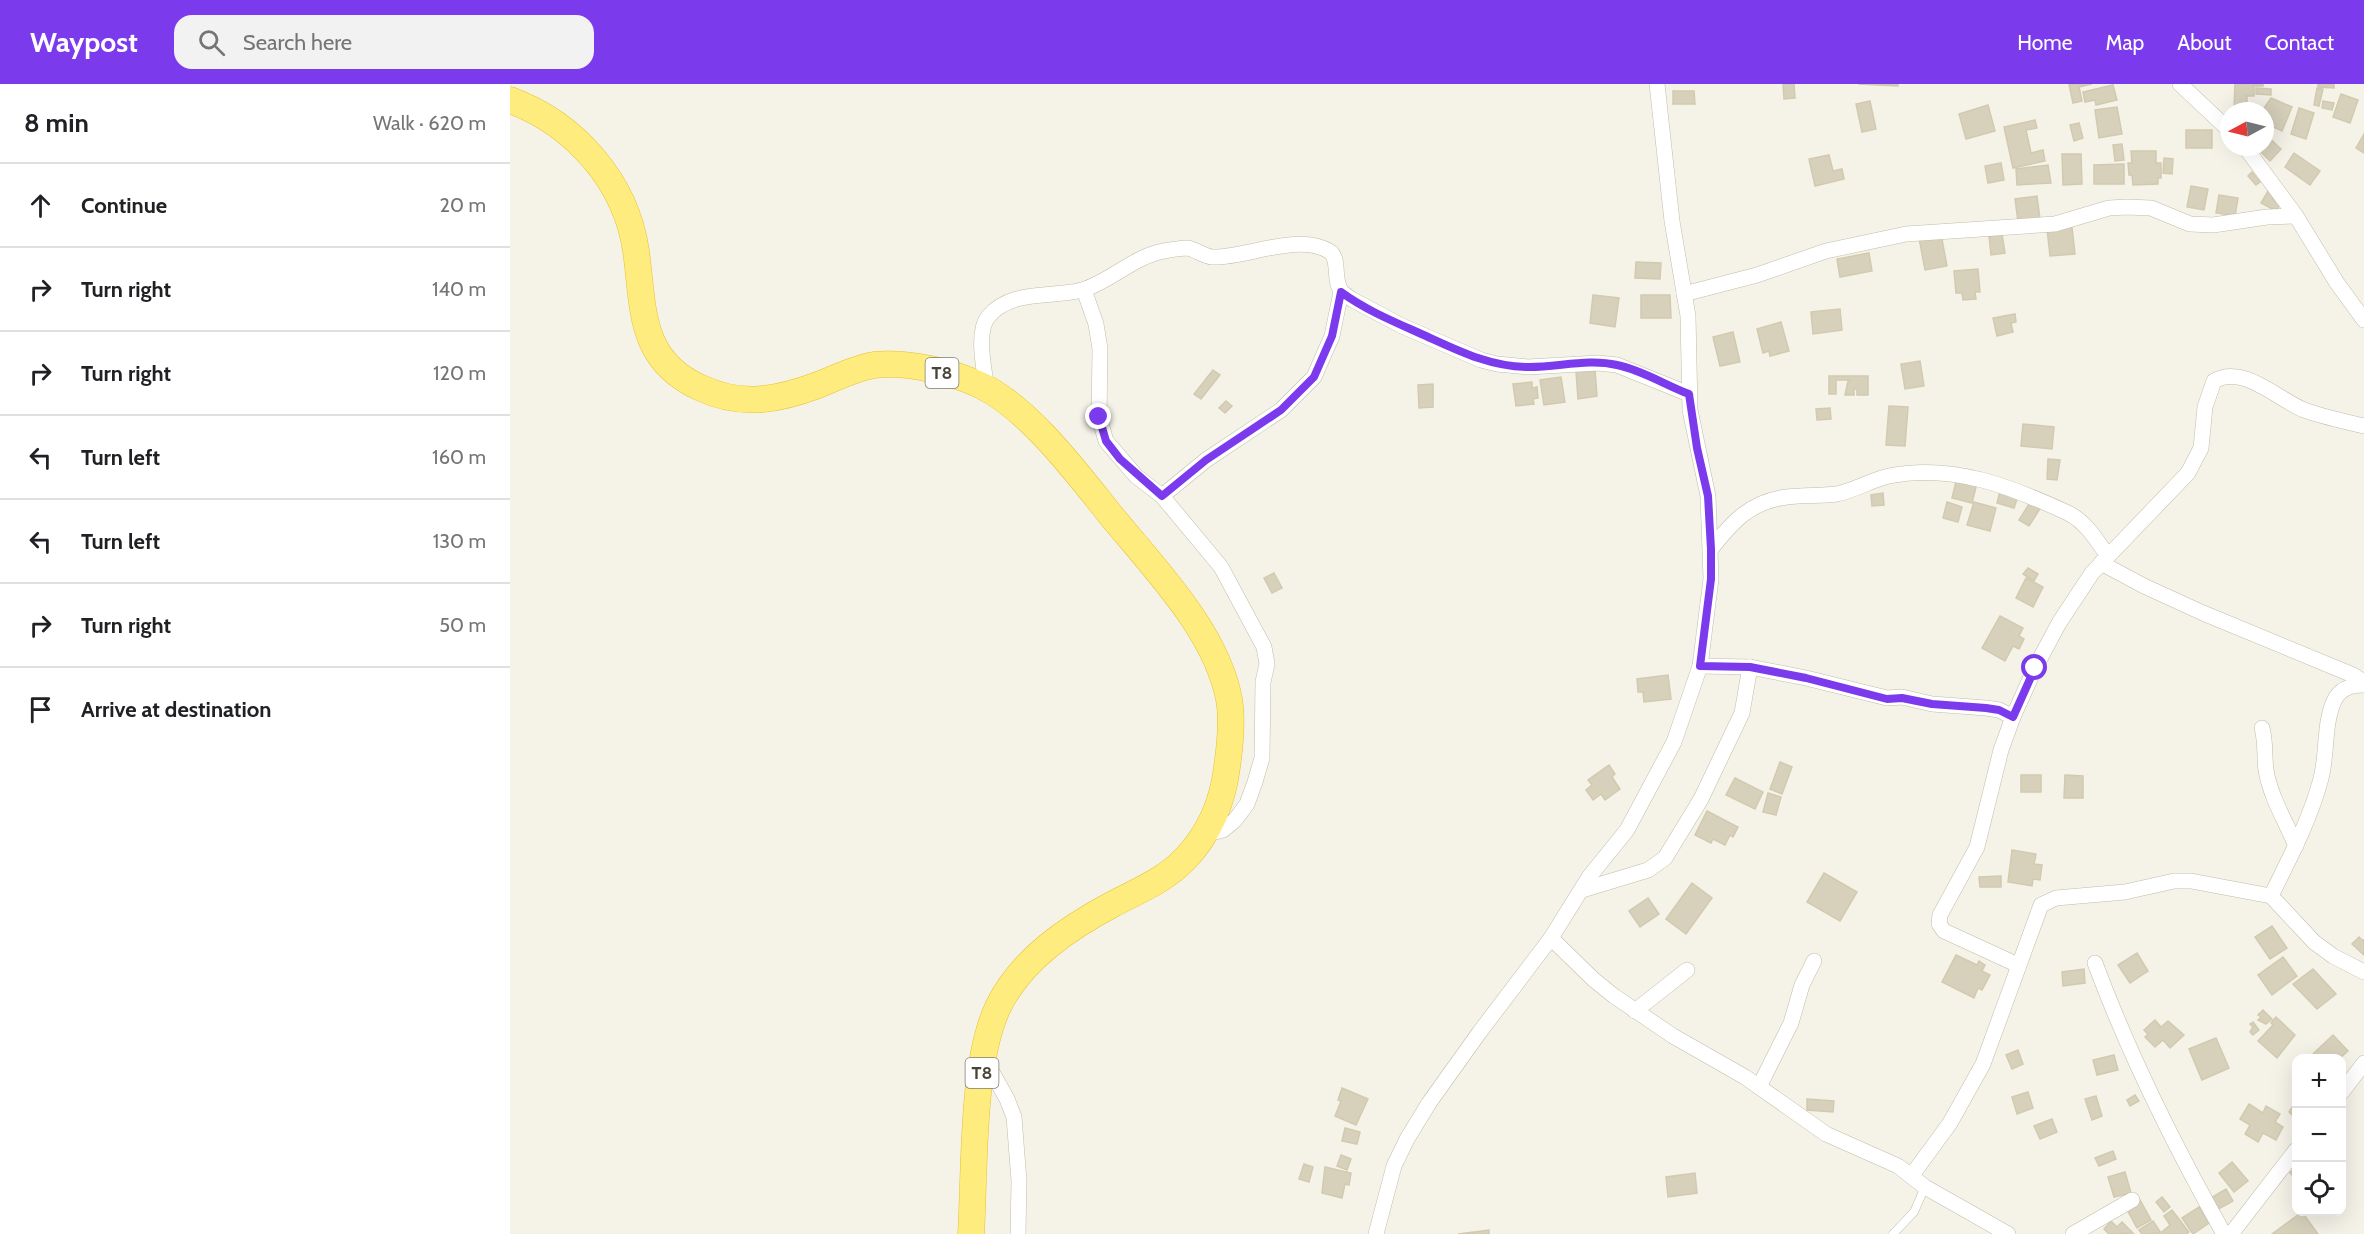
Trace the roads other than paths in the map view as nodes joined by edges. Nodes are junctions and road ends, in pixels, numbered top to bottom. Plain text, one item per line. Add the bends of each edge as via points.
1 (1657, 84) edge
2 (2180, 84) edge
3 (510, 100) edge
4 (2220, 122) edge
5 (2252, 156) edge
6 (2296, 216) junction
7 (1084, 290) junction
8 (1341, 292) junction
9 (1684, 294) junction
10 (2364, 320) edge
11 (987, 388) junction
12 (1689, 394) junction
13 (2364, 426) edge
14 (1162, 496) junction
15 (1711, 549) junction
16 (2104, 559) junction
17 (1700, 666) junction
18 (1750, 667) junction
19 (2364, 684) edge
20 (2013, 717) junction
21 (2262, 728) dead end
22 (1203, 835) junction
23 (2296, 846) junction
24 (1582, 890) junction
25 (2271, 896) junction
26 (1551, 938) junction
27 (1814, 961) dead end
28 (2095, 963) dead end
29 (2018, 965) junction
30 (1687, 970) dead end
31 (2364, 972) edge
32 (1635, 1011) junction
33 (984, 1058) junction
34 (2364, 1063) edge
35 (1759, 1087) junction
36 (2346, 1087) edge
37 (2292, 1155) edge
38 (1912, 1175) junction
39 (1925, 1187) junction
40 (2132, 1200) dead end
41 (971, 1234) edge
42 (1018, 1234) edge
43 (1376, 1234) edge
44 (1893, 1234) edge
45 (2008, 1234) edge
46 (2073, 1234) edge
47 (2224, 1234) edge
48 (2231, 1234) edge

1 - 9 street
2 - 4 street
3 - 11 highway, T8 via 550,121 585,147 610,179 636,248 647,332 669,367 699,388 729,398 767,400 873,365 900,364 950,374
5 - 6 street
6 - 9 street via 2213,225 2190,224 2151,208 2109,208 2055,224 1906,234 1826,251
6 - 10 street
7 - 8 street via 1162,251 1187,248 1213,257 1307,245 1330,251
7 - 11 street via 1013,301 987,318 982,357
7 - 14 street via 1100,349 1099,417 1106,441 1128,468
8 - 12 street via 1393,321 1481,360 1528,368 1617,365
8 - 14 street via 1332,336 1314,377 1281,410 1206,460
9 - 12 street
11 - 22 highway, T8 via 1028,421 1076,472 1208,642 1229,700 1230,732 1225,786 1218,810
12 - 15 street via 1708,496
13 - 16 street via 2304,410 2249,381 2223,376 2214,381 2208,394 2201,448 2188,473
14 - 22 street via 1221,567 1264,647 1267,664 1263,682 1262,758 1247,804 1223,831
15 - 16 street via 1739,516 1752,508 1784,497 1826,496 1883,477 1926,472 1999,483 2068,513 2087,527
15 - 17 street
16 - 19 street via 2173,600 2354,675
16 - 20 street via 2059,623
17 - 18 street
17 - 24 street via 1674,742 1649,790 1627,830
18 - 20 street via 1887,699 1986,708
18 - 24 street via 1742,713 1701,799 1665,858 1648,870
19 - 23 street via 2346,687 2334,701 2320,782
20 - 29 street via 1994,772 1977,847 1940,915 1939,924 1944,931
21 - 23 street via 2266,771
22 - 33 highway, T8 via 1185,859 1158,882 1086,919 1029,963 1010,987 993,1020
23 - 25 street
24 - 26 street
25 - 29 street via 2174,881 2125,892 2056,898 2041,905
25 - 31 street via 2314,942
26 - 32 street via 1593,979
26 - 43 street via 1479,1033 1407,1139 1394,1166
27 - 35 street via 1791,1023
28 - 47 street via 2169,1133
29 - 38 street via 1983,1064 1950,1123
30 - 32 street
32 - 35 street
33 - 41 highway, T8
33 - 42 street via 1014,1117
34 - 36 street
35 - 38 street via 1826,1134 1887,1159
37 - 48 street
38 - 39 street
39 - 44 lane via 1909,1219
39 - 45 street
40 - 46 street

